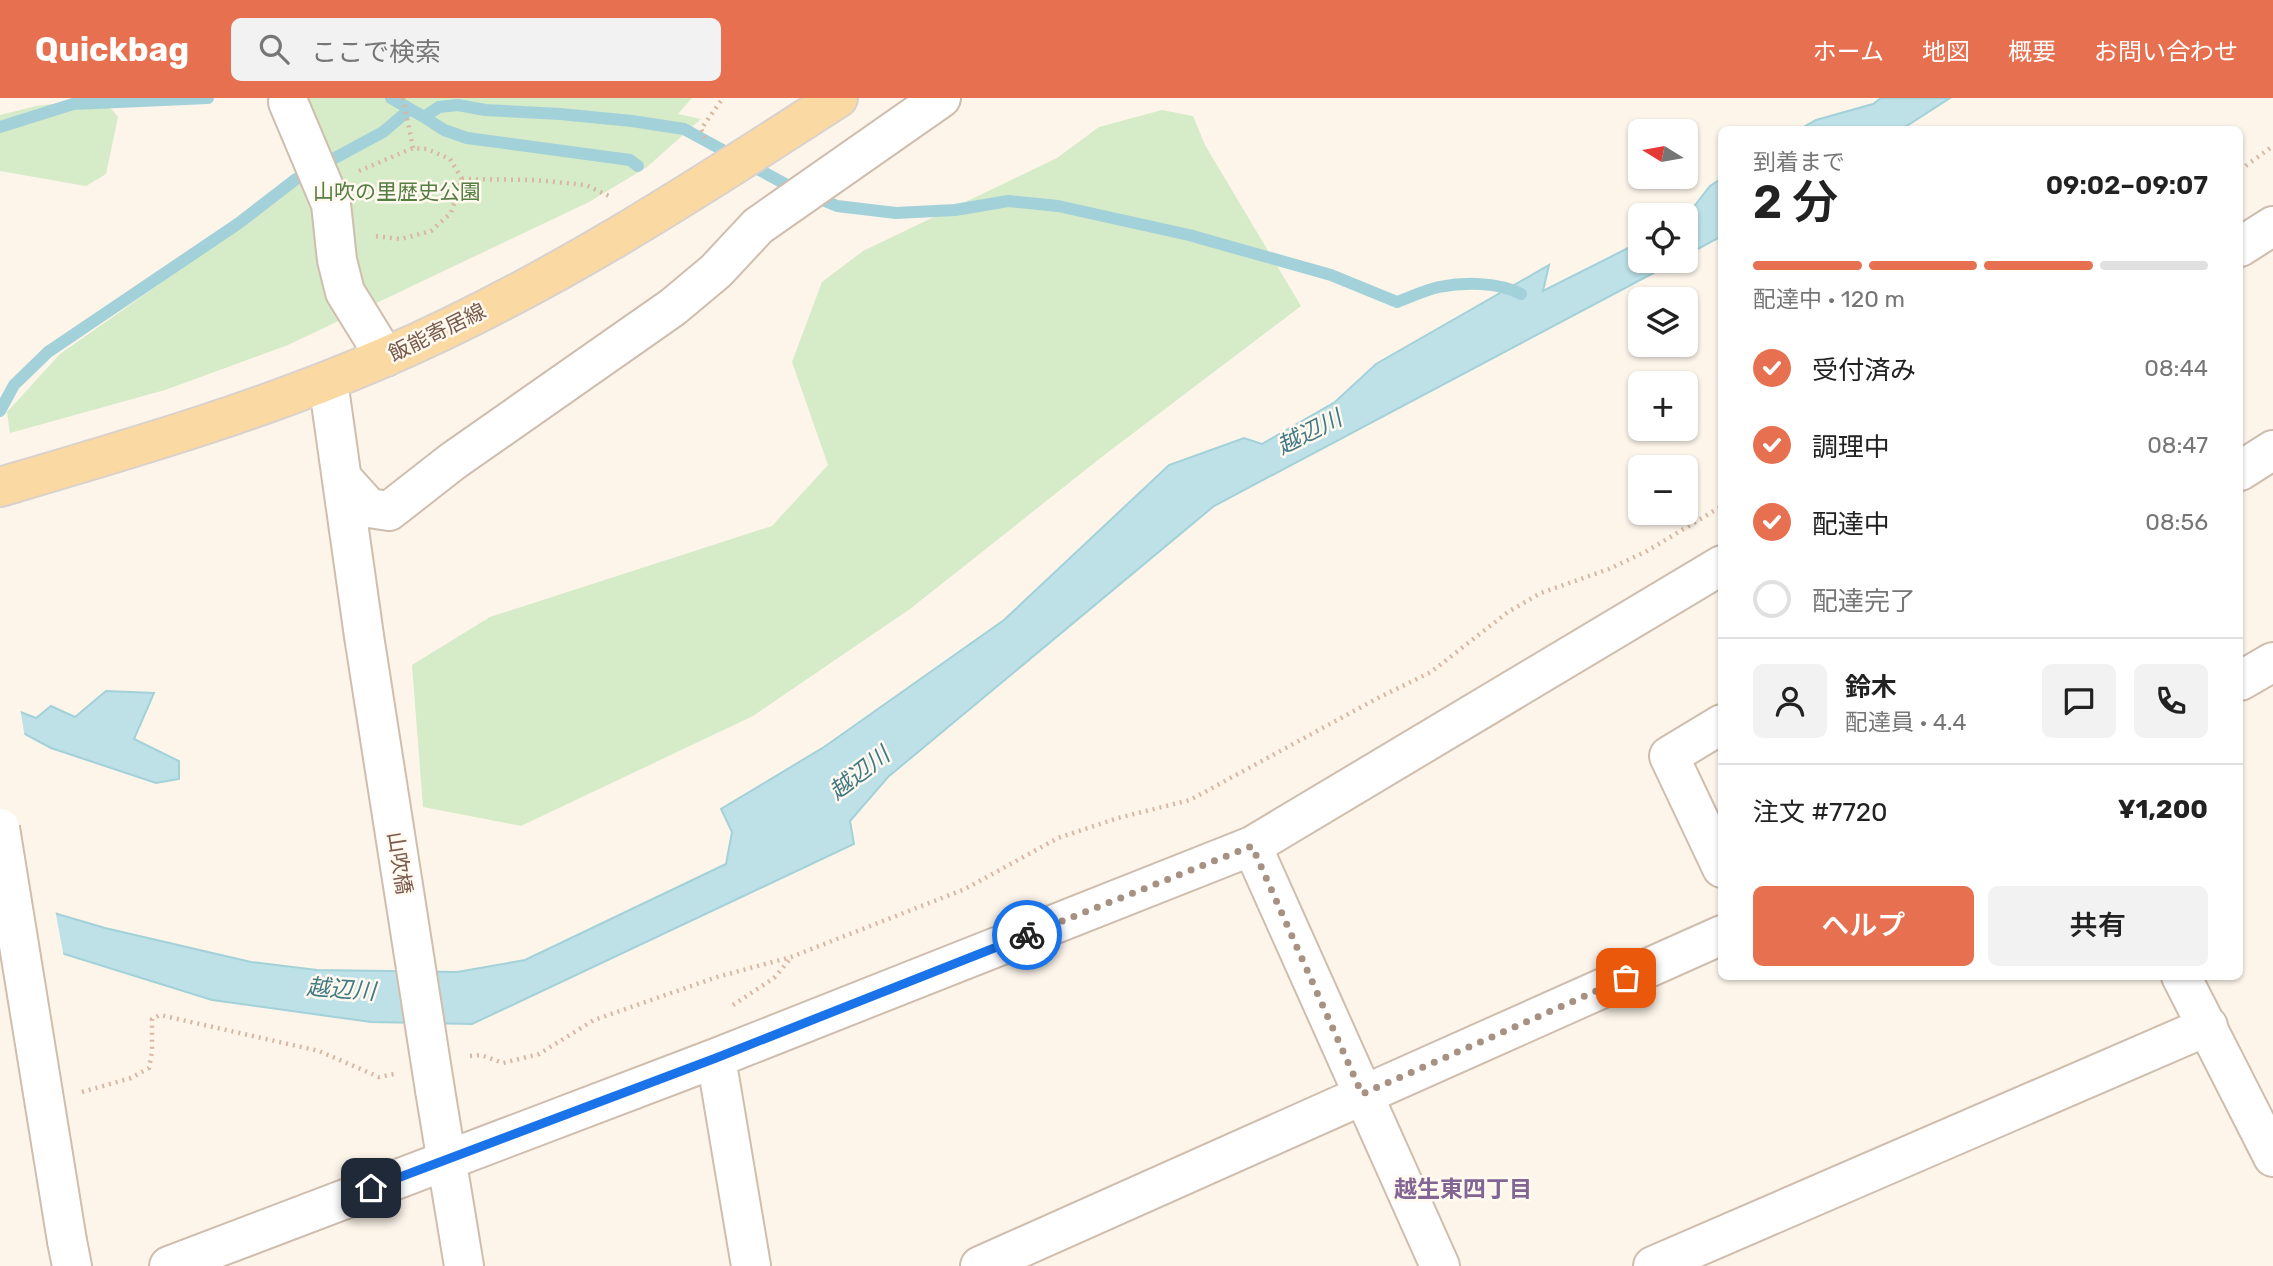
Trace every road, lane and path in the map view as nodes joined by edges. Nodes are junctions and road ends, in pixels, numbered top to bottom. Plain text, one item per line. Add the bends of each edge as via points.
1 (403, 98) edge
2 (838, 98) edge
3 (941, 98) edge
4 (288, 102) dead end
5 (2273, 146) edge
6 (413, 148) junction
7 (2243, 168) edge
8 (462, 179) junction
9 (324, 185) junction
10 (615, 199) dead end
11 (2273, 226) edge
12 (335, 228) junction
13 (2243, 245) edge
14 (385, 357) junction
15 (328, 381) junction
16 (2273, 450) edge
17 (2243, 469) edge
18 (342, 478) junction
19 (0, 487) edge
20 (1718, 508) edge
21 (1718, 567) edge
22 (2273, 662) edge
23 (2243, 679) edge
24 (1718, 726) edge
25 (0, 828) edge
26 (1252, 846) junction
27 (1718, 860) edge
28 (1718, 937) edge
29 (2183, 980) edge
30 (2208, 1026) junction
31 (459, 1057) dead end
32 (716, 1058) junction
33 (420, 1081) junction
34 (1362, 1094) junction
35 (71, 1095) dead end
36 (2273, 1157) edge
37 (446, 1159) junction
38 (69, 1253) edge
39 (169, 1266) edge
40 (464, 1266) edge
41 (751, 1266) edge
42 (980, 1266) edge
43 (1440, 1266) edge
44 (1653, 1266) edge

1 - 6 path
2 - 14 main road, 飯能寄居線 via 599,247
3 - 18 street via 758,226 716,271 673,307 389,511 369,508
4 - 9 street
5 - 7 path
6 - 8 path via 450,159
6 - 9 path
8 - 10 path via 586,185
8 - 12 path via 452,214 431,231 401,239
9 - 12 street
11 - 13 street
12 - 14 street via 345,292
14 - 15 main road, 飯能寄居線
15 - 18 street, 山吹橋
15 - 19 main road, 飯能寄居線 via 127,450
16 - 17 street
18 - 33 street, 山吹橋, bridge
20 - 31 path via 1647,551 1541,593 1508,612 1431,672 1190,800 1058,838 965,889 791,957 594,1020 539,1054 503,1063 481,1055
21 - 26 street
22 - 23 street
24 - 27 street via 1669,756
25 - 38 street, bridge
26 - 32 street
26 - 34 street
28 - 34 street
29 - 30 street
30 - 36 street
30 - 44 street
32 - 37 street
32 - 41 street
33 - 35 path via 379,1077 319,1051 160,1015 152,1019 149,1068 131,1078
33 - 37 street, 山吹橋
34 - 42 street
34 - 43 street
37 - 39 street
37 - 40 street, 山吹橋

